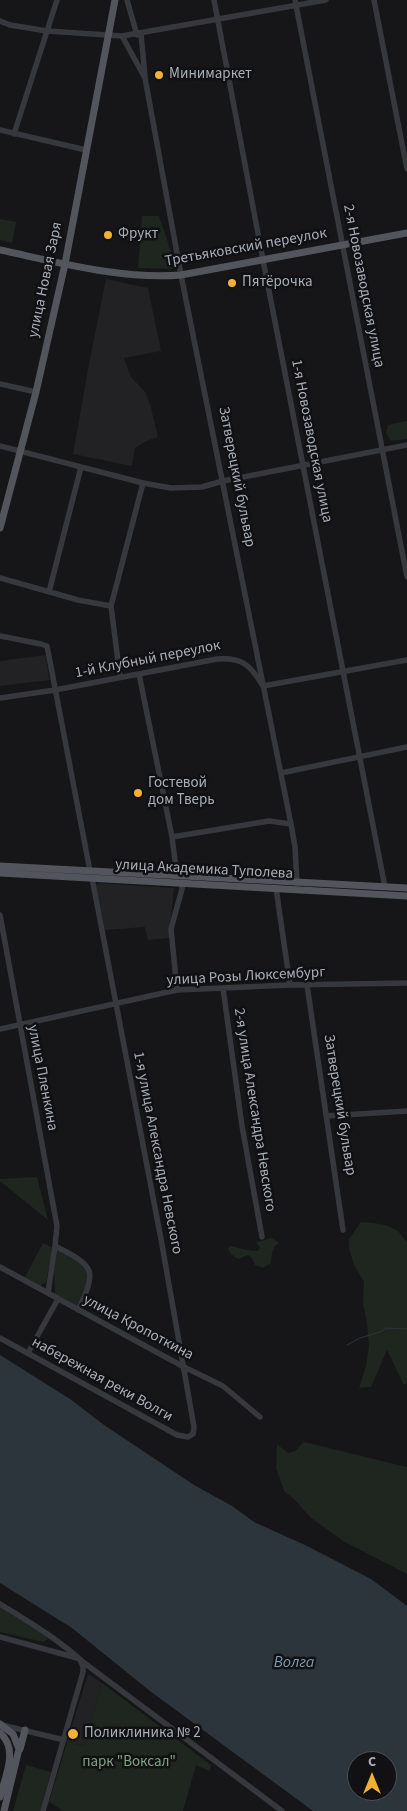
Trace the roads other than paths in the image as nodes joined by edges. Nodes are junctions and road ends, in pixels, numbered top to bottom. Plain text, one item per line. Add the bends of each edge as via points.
1 (57, 0) edge
2 (115, 0) edge
3 (127, 0) edge
4 (214, 0) edge
5 (326, 0) edge
6 (374, 0) edge
7 (296, 3) edge
8 (218, 20) junction
9 (0, 21) edge
10 (47, 31) junction
11 (109, 34) junction
12 (139, 34) junction
13 (122, 36) junction
14 (145, 78) junction
15 (0, 130) edge
16 (14, 134) junction
17 (86, 150) junction
18 (407, 169) edge
19 (407, 232) edge
20 (342, 245) junction
21 (0, 250) edge
22 (263, 260) junction
23 (65, 264) junction
24 (181, 276) junction
25 (0, 384) edge
26 (36, 392) junction
27 (0, 446) edge
28 (407, 446) edge
29 (383, 450) junction
30 (21, 452) junction
31 (304, 466) junction
32 (81, 467) junction
33 (223, 481) junction
34 (143, 482) junction
35 (0, 495) edge
36 (9, 497) junction
37 (0, 528) edge
38 (407, 577) edge
39 (0, 578) edge
40 (49, 592) junction
41 (111, 606) junction
42 (0, 636) edge
43 (407, 660) edge
44 (344, 670) junction
45 (139, 674) junction
46 (120, 677) junction
47 (263, 686) junction
48 (55, 690) junction
49 (0, 698) edge
50 (407, 747) edge
51 (360, 757) junction
52 (281, 773) junction
53 (291, 824) junction
54 (172, 838) junction
55 (0, 866) edge
56 (0, 873) edge
57 (91, 874) junction
58 (177, 876) junction
59 (182, 883) junction
60 (298, 883) junction
61 (386, 887) junction
62 (276, 888) junction
63 (407, 888) edge
64 (289, 889) junction
65 (407, 896) edge
66 (0, 914) edge
67 (407, 983) edge
68 (290, 985) junction
69 (307, 985) junction
70 (223, 988) junction
71 (177, 990) junction
72 (116, 1004) junction
73 (20, 1024) junction
74 (0, 1028) edge
75 (407, 1111) edge
76 (326, 1116) junction
77 (343, 1230) dead end
78 (262, 1237) dead end
79 (55, 1246) junction
80 (0, 1267) edge
81 (48, 1293) junction
82 (58, 1299) junction
83 (78, 1310) junction
84 (0, 1338) edge
85 (28, 1353) junction
86 (184, 1367) junction
87 (260, 1417) dead end
88 (193, 1434) joint
89 (0, 1604) edge
90 (0, 1637) edge
91 (79, 1658) junction
92 (0, 1724) edge
93 (25, 1730) junction
94 (0, 1733) edge
95 (64, 1740) junction
96 (18, 1756) junction
97 (0, 1796) edge
98 (46, 1810) edge
99 (4, 1811) edge
100 (282, 1811) edge

1 - 10 street
2 - 11 main road
3 - 12 street, Затверецкий бульвар
4 - 8 street, 1-я Новозаводская улица
5 - 7 street
6 - 18 street
7 - 8 street
7 - 20 street, 2-я Новозаводская улица
8 - 12 street
8 - 22 street, 1-я Новозаводская улица
9 - 10 street
10 - 11 street
10 - 16 street
11 - 13 street
11 - 17 main road, улица Новая Заря
12 - 13 street
12 - 14 street, Затверецкий бульвар
13 - 14 street, Затверецкий бульвар
14 - 24 street, Затверецкий бульвар
15 - 16 street
16 - 17 street
17 - 23 main road, улица Новая Заря
19 - 20 main road, Третьяковский переулок
20 - 22 main road, Третьяковский переулок
20 - 29 street, 2-я Новозаводская улица
21 - 23 main road, Третьяковский переулок
22 - 24 main road, Третьяковский переулок
22 - 31 street, 1-я Новозаводская улица
23 - 24 main road, Третьяковский переулок via 140,276
23 - 26 main road, улица Новая Заря
24 - 33 street, Затверецкий бульвар
25 - 26 street
26 - 30 main road, улица Новая Заря
27 - 30 street
28 - 29 street
29 - 31 street
29 - 38 street, 2-я Новозаводская улица
30 - 32 street
30 - 36 main road, улица Новая Заря
31 - 33 street
31 - 44 street, 1-я Новозаводская улица
32 - 34 street
32 - 40 street
33 - 34 street via 193,489
33 - 47 street, Затверецкий бульвар
34 - 41 street
35 - 36 street
36 - 37 main road, улица Новая Заря
39 - 40 street
40 - 41 street
41 - 46 street
42 - 48 street, 1-я улица Александра Невского via 47,646
43 - 44 street
44 - 47 street
44 - 51 street, 1-я Новозаводская улица
45 - 46 street, 1-й Клубный переулок
45 - 47 street, 1-й Клубный переулок via 231,658 252,669
45 - 54 street
46 - 48 street, 1-й Клубный переулок
47 - 52 street, Затверецкий бульвар
48 - 49 street, 1-й Клубный переулок
48 - 57 street, 1-я улица Александра Невского
50 - 51 street
51 - 52 street
51 - 61 street, 1-я Новозаводская улица
52 - 53 street, Затверецкий бульвар
53 - 54 street via 269,821
53 - 60 street, Затверецкий бульвар
54 - 58 street
55 - 57 main road, улица Академика Туполева
56 - 57 main road, улица Академика Туполева
57 - 58 main road, улица Академика Туполева
57 - 59 main road, улица Академика Туполева
57 - 72 street, 1-я улица Александра Невского
58 - 60 main road, улица Академика Туполева
59 - 62 main road, улица Академика Туполева
59 - 71 street via 171,929
60 - 61 main road, улица Академика Туполева
60 - 64 main road
61 - 63 main road, улица Академика Туполева
62 - 64 main road, улица Академика Туполева
62 - 68 street
64 - 65 main road, улица Академика Туполева
66 - 73 street, улица Пленкина
67 - 69 street, улица Розы Люксембург
68 - 69 street, улица Розы Люксембург
68 - 70 street, улица Розы Люксембург
69 - 76 street, Затверецкий бульвар
70 - 71 street, улица Розы Люксембург
70 - 78 street, 2-я улица Александра Невского via 242,1126
71 - 72 street, улица Розы Люксембург
72 - 73 street, улица Розы Люксембург
72 - 86 street, 1-я улица Александра Невского
73 - 74 street, улица Розы Люксембург
73 - 79 street, улица Пленкина via 57,1226
75 - 76 street
76 - 77 street, Затверецкий бульвар
79 - 81 street, улица Пленкина
79 - 83 street via 88,1266 89,1284
80 - 81 street, улица Кропоткина
81 - 82 street, улица Кропоткина
82 - 83 street, улица Кропоткина
82 - 85 street
83 - 86 street, улица Кропоткина
84 - 85 street, набережная реки Волги
85 - 88 street, набережная реки Волги via 177,1435 188,1437
86 - 87 street, улица Кропоткина via 223,1386
86 - 88 street, 1-я улица Александра Невского
89 - 91 street
90 - 91 street
91 - 95 street via 83,1671
91 - 100 street
92 - 93 street
92 - 96 main road via 16,1738
93 - 95 street
93 - 96 main road
94 - 97 main road via 8,1741 10,1752
95 - 98 street
96 - 99 main road

